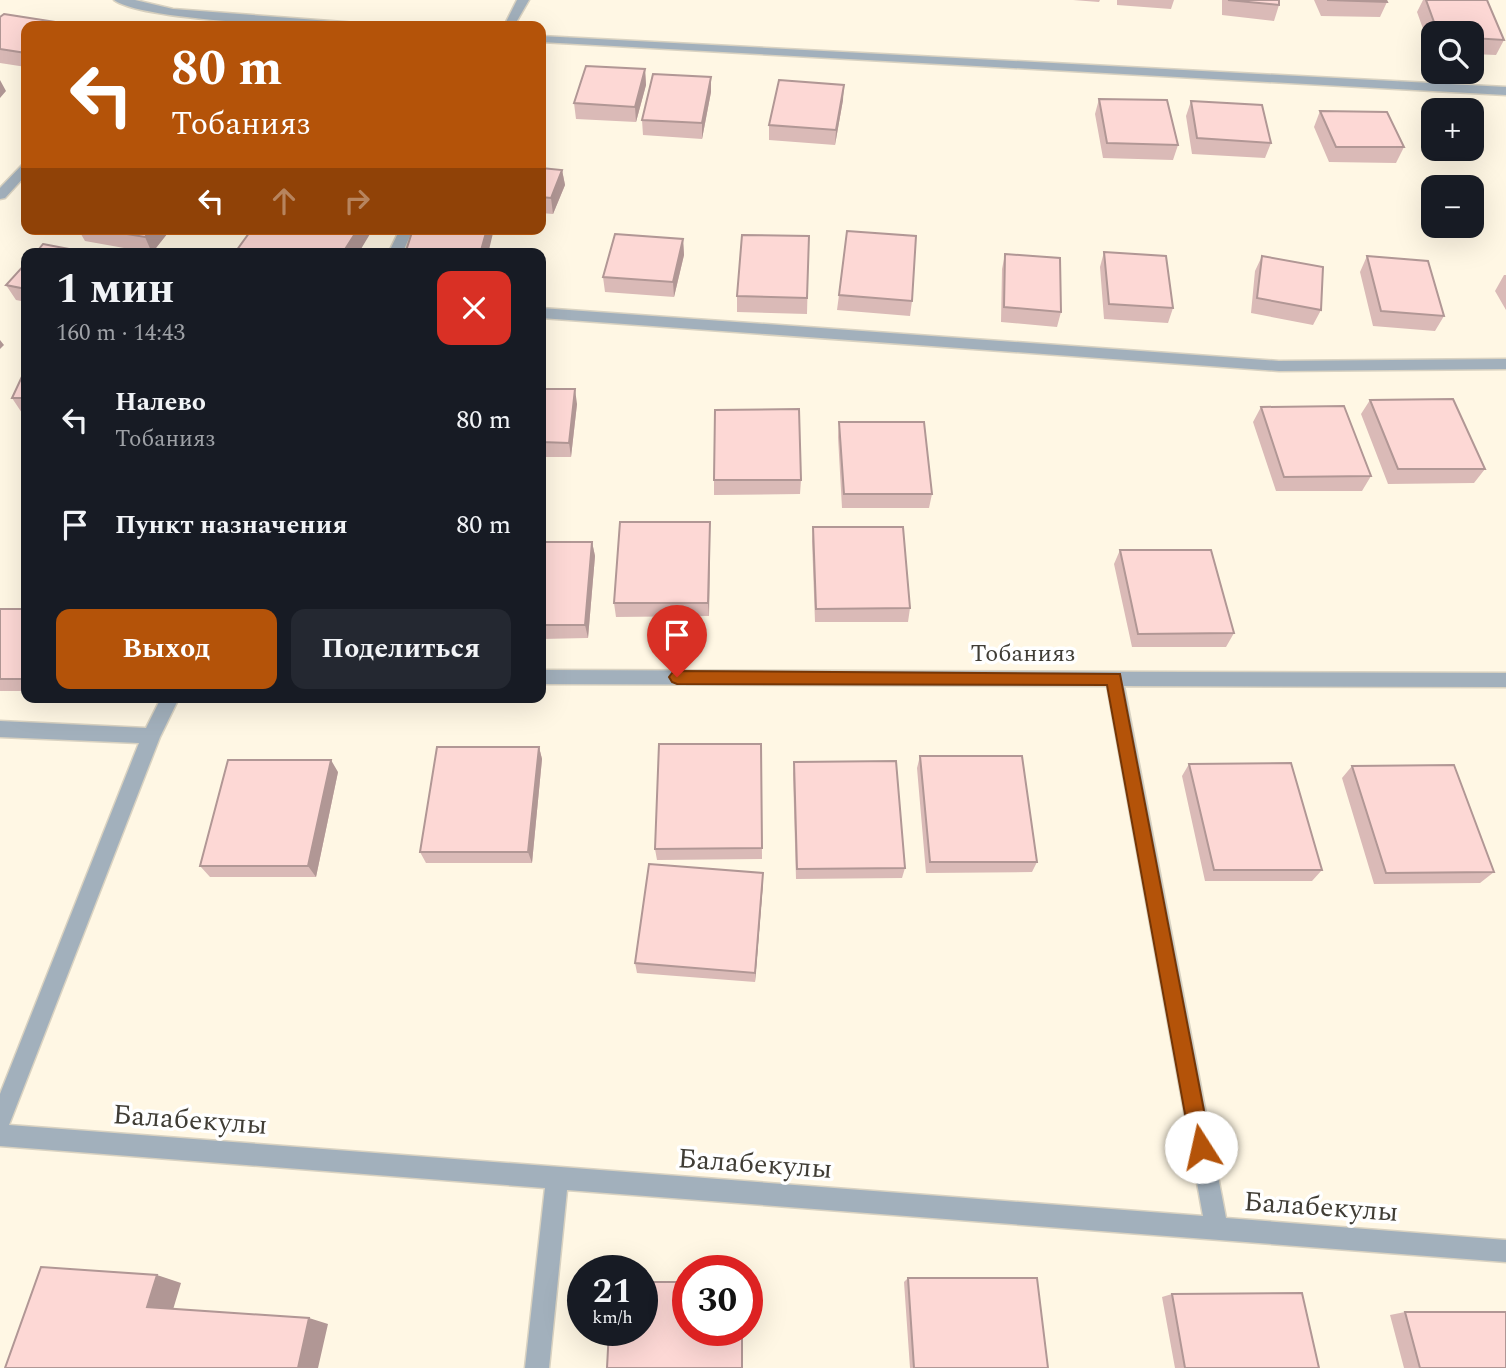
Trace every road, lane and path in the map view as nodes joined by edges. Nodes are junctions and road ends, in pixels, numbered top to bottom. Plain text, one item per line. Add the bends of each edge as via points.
1 (120, 0) edge
2 (523, 0) edge
3 (173, 12) junction
4 (165, 21) edge
5 (291, 21) edge
6 (512, 21) edge
7 (546, 39) edge
8 (1506, 90) edge
9 (21, 173) edge
10 (0, 195) edge
11 (546, 313) edge
12 (1506, 364) edge
13 (546, 677) edge
14 (1114, 679) junction
15 (1506, 680) edge
16 (168, 703) edge
17 (0, 729) edge
18 (151, 736) junction
19 (0, 1121) edge
20 (0, 1135) edge
21 (557, 1179) junction
22 (1217, 1229) junction
23 (1506, 1251) edge
24 (537, 1368) edge

1 - 3 street
2 - 6 street
3 - 4 street
3 - 5 street
7 - 8 street
9 - 10 street
11 - 12 street via 1279,366
13 - 14 street, Тобанияз
14 - 15 street, Тобанияз
14 - 22 street
16 - 18 street
17 - 18 street
18 - 19 street
20 - 21 street, Балабекулы
21 - 22 street, Балабекулы
21 - 24 street
22 - 23 street, Балабекулы

